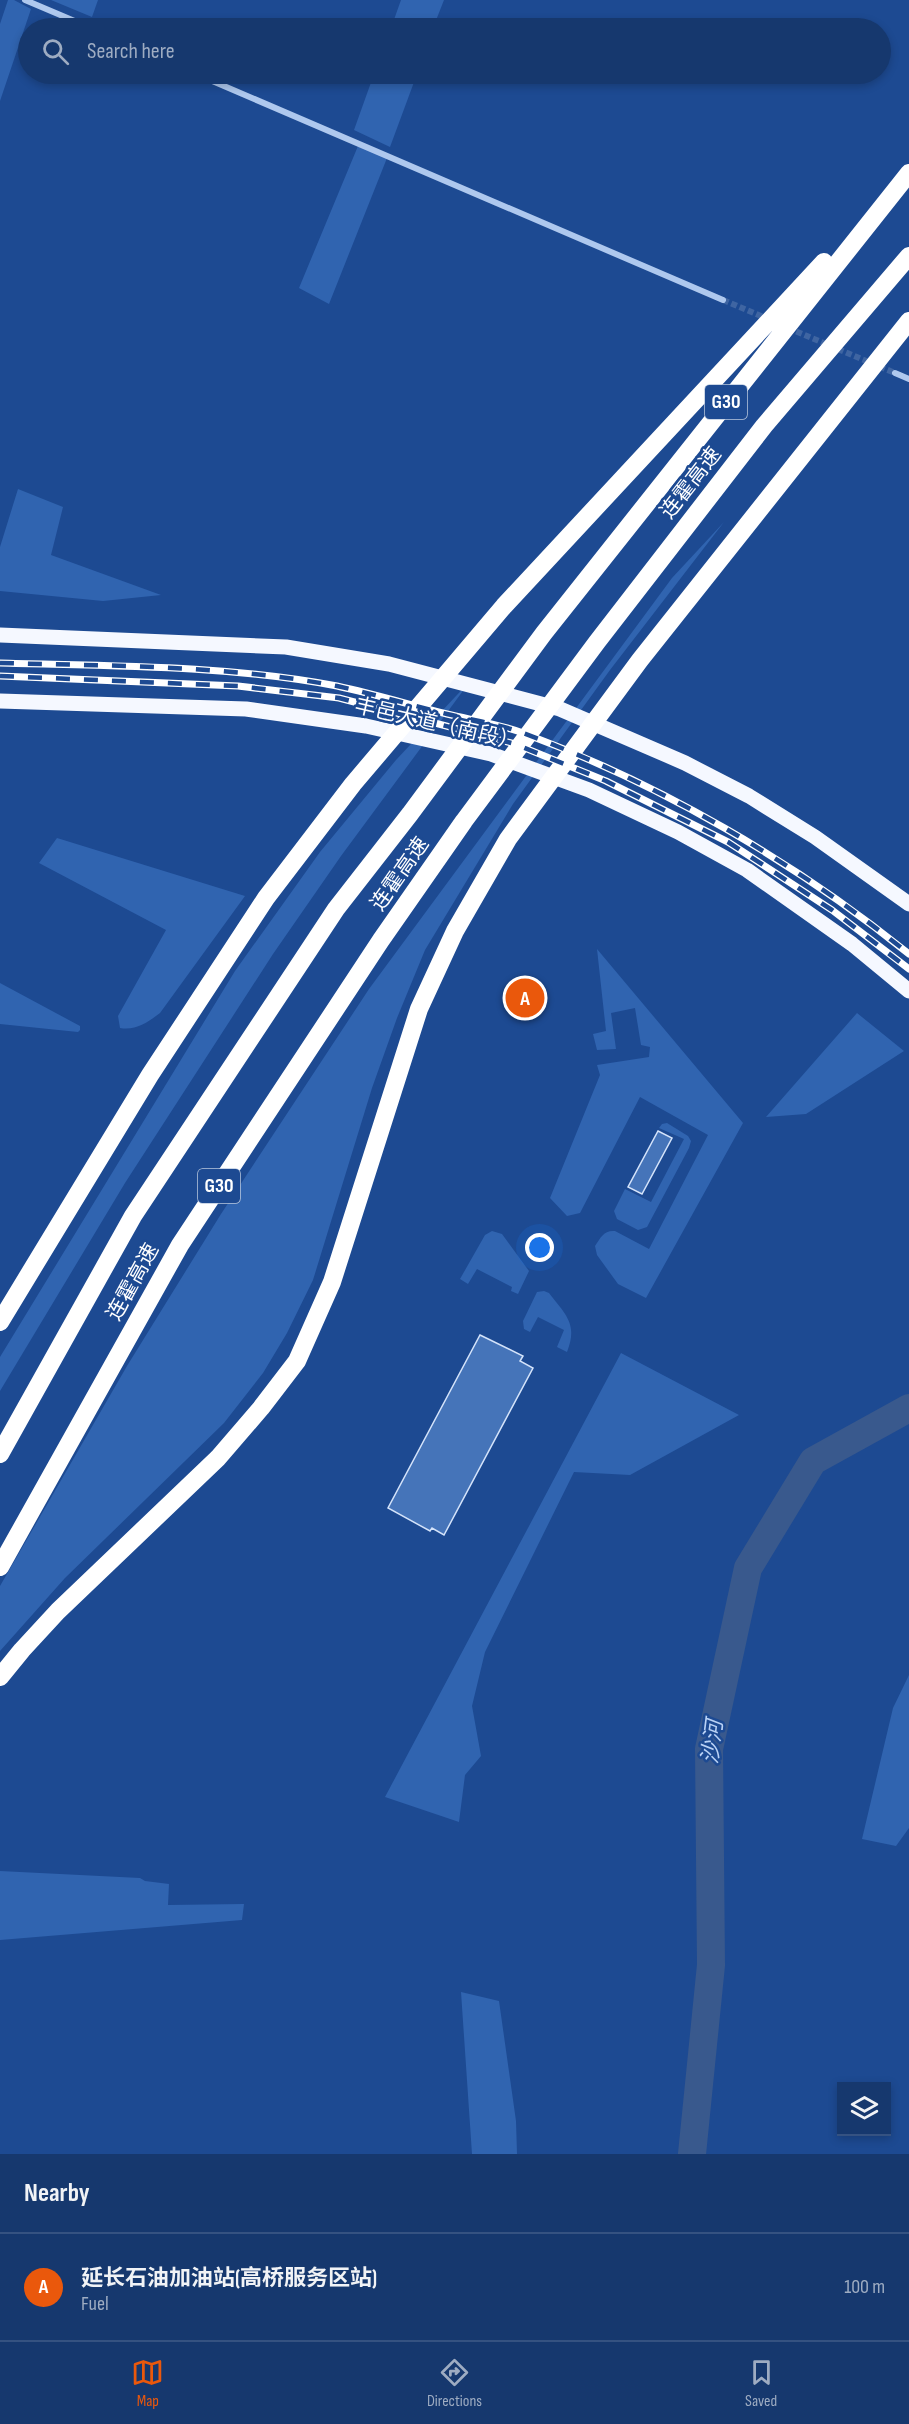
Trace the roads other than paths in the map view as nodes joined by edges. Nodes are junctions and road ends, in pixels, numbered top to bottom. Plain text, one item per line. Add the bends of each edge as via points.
1 (25, 0) edge
2 (67, 18) edge
3 (219, 84) edge
4 (909, 172) edge
5 (909, 256) edge
6 (723, 300) tunnel mouth
7 (909, 321) edge
8 (895, 373) tunnel mouth
9 (909, 379) edge
10 (0, 635) edge
11 (0, 701) edge
12 (909, 904) edge
13 (909, 991) edge
14 (0, 1322) edge
15 (0, 1454) edge
16 (0, 1567) edge
17 (0, 1677) edge

1 - 2 street
3 - 6 street
4 - 14 highway via 504,606 353,784 266,898 209,984
4 - 15 highway, 连霍高速 / G30 via 544,633 336,909 133,1216
5 - 16 highway, 连霍高速 / G30 via 764,426 597,642 381,940 180,1245
7 - 17 highway via 640,660 508,839 455,931 419,1009 332,1282 297,1361 218,1458 58,1611
8 - 9 street
10 - 12 main road, 丰邑大道（南段） via 286,647 389,664 560,709 685,763 748,796 815,837
11 - 13 main road, 丰邑大道（南段） via 246,709 366,726 490,754 589,790 747,870 852,944

